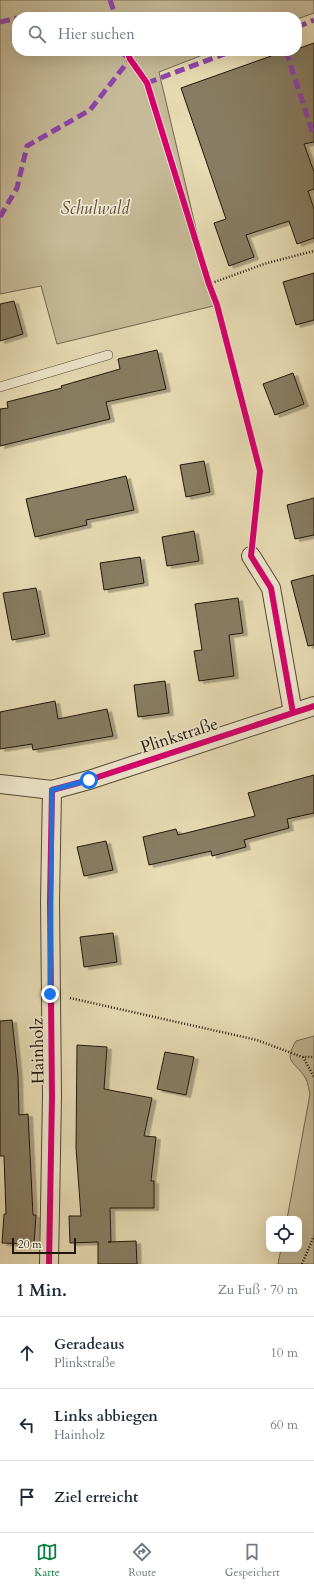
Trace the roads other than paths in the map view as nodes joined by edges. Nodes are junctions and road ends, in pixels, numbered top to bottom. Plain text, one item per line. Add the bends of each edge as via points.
1 (108, 355) dead end
2 (0, 386) edge
3 (251, 556) dead end
4 (314, 706) edge
5 (293, 713) junction
6 (0, 784) edge
7 (52, 790) junction
8 (49, 1264) edge

1 - 2 lane
3 - 5 street via 271,588
4 - 5 street, Plinkstraße
5 - 7 street, Plinkstraße
6 - 7 street, Plinkstraße
7 - 8 street, Hainholz

